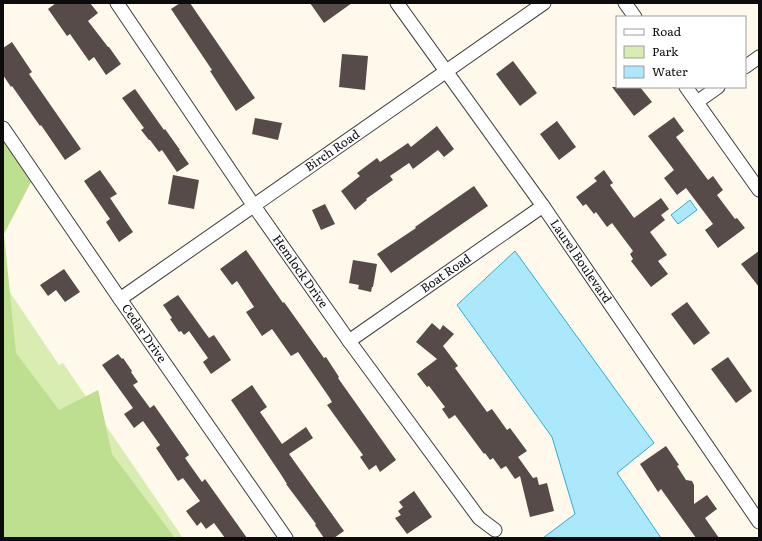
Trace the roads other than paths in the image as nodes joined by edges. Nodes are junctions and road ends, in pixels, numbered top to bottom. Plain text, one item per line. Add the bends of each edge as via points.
1 (117, 3) edge
2 (398, 3) edge
3 (544, 3) edge
4 (625, 3) edge
5 (634, 16) edge
6 (759, 57) edge
7 (746, 66) edge
8 (446, 71) junction
9 (687, 88) edge
10 (717, 88) edge
11 (697, 102) junction
12 (3, 128) edge
13 (759, 190) edge
14 (254, 206) junction
15 (542, 206) junction
16 (120, 299) junction
17 (349, 341) junction
18 (759, 522) edge
19 (494, 530) dead end
20 (286, 538) edge

1 - 14 street, Hemlock Drive
2 - 8 street, Laurel Boulevard
3 - 8 street, Birch Road
4 - 5 street
6 - 7 street
8 - 14 street, Birch Road
8 - 15 street, Laurel Boulevard
9 - 11 street
10 - 11 street
11 - 13 street
12 - 16 street, Cedar Drive
14 - 16 street, Birch Road
14 - 17 street, Hemlock Drive
15 - 17 street, Boat Road
15 - 18 street, Laurel Boulevard
16 - 20 street, Cedar Drive
17 - 19 street, Hemlock Drive via 479,518

